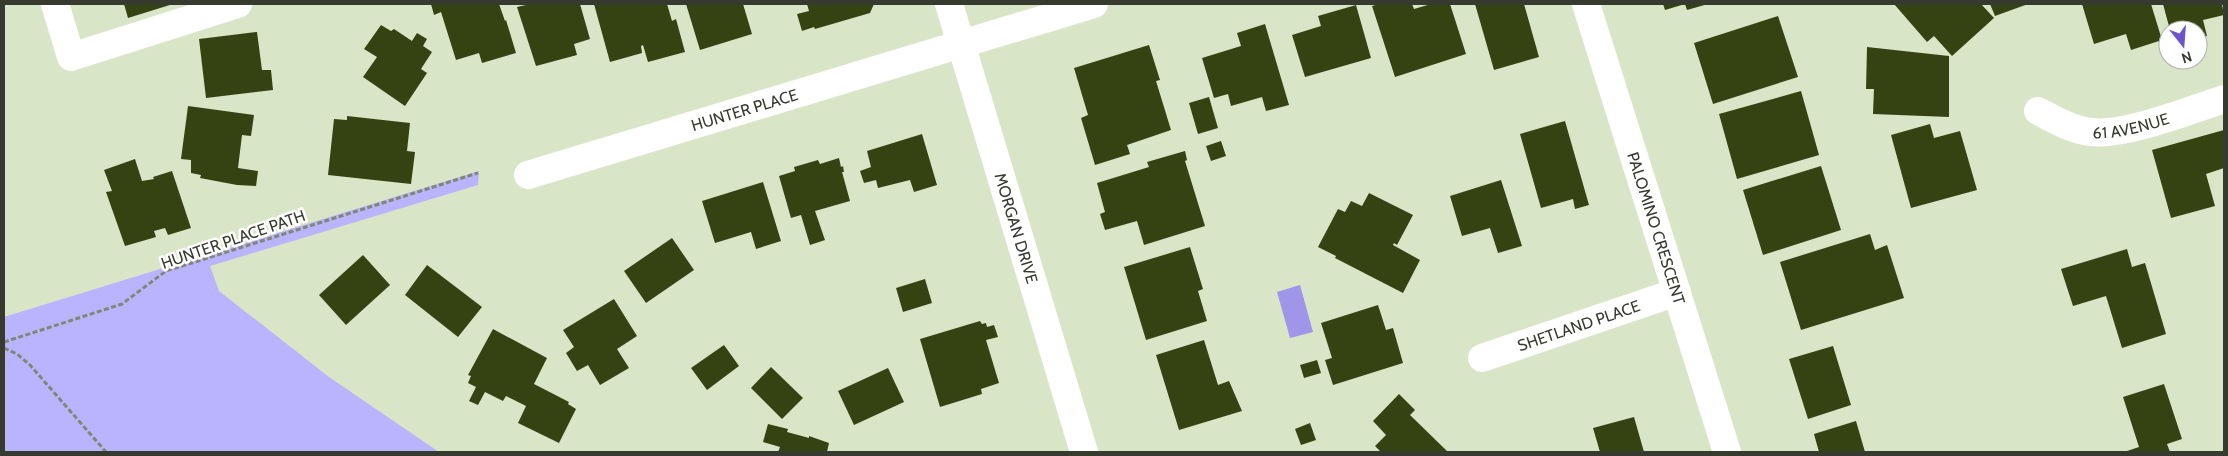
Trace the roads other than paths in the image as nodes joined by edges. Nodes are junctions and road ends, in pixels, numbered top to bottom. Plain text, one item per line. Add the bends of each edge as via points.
1 (55, 4) edge
2 (238, 4) edge
3 (949, 4) edge
4 (1094, 4) edge
5 (1586, 4) edge
6 (960, 45) junction
7 (2224, 99) edge
8 (2038, 111) dead end
9 (528, 175) dead end
10 (1677, 292) junction
11 (1482, 358) dead end
12 (1084, 452) edge
13 (1727, 452) edge

1 - 2 street via 71,57
3 - 6 street, MORGAN DRIVE
4 - 6 street, HUNTER PLACE
5 - 10 street, PALOMINO CRESCENT
6 - 9 street, HUNTER PLACE
6 - 12 street, MORGAN DRIVE
7 - 8 street, 61 AVENUE via 2116,132 2091,132 2069,127
10 - 11 street, SHETLAND PLACE
10 - 13 street, PALOMINO CRESCENT

